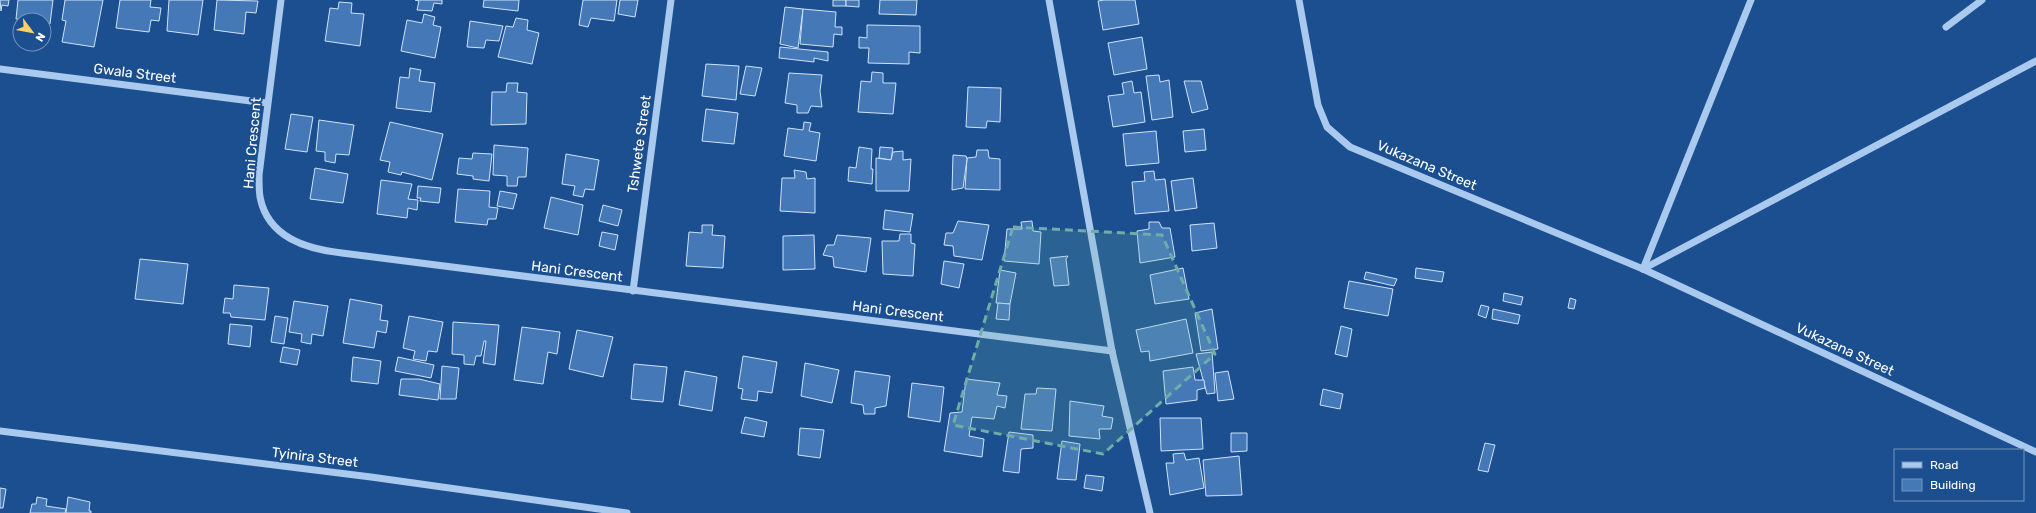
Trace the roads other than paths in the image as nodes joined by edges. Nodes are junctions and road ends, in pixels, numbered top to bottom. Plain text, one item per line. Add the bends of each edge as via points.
1 (281, 0) edge
2 (671, 0) edge
3 (1049, 0) edge
4 (1299, 0) edge
5 (1751, 0) edge
6 (1982, 0) edge
7 (1946, 27) dead end
8 (2036, 61) edge
9 (0, 69) edge
10 (267, 103) junction
11 (1643, 269) junction
12 (633, 291) junction
13 (1112, 351) junction
14 (0, 431) edge
15 (2036, 452) edge
16 (627, 513) edge
17 (1150, 513) edge

1 - 10 street, Hani Crescent
2 - 12 street, Tshwete Street
3 - 13 street
4 - 11 street, Vukazana Street via 1318,105 1327,127 1350,147
5 - 11 street
6 - 7 street
8 - 11 street
9 - 10 street, Gwala Street
10 - 12 street, Hani Crescent via 259,175 260,197 268,216 280,232 299,244 317,250
11 - 15 street, Vukazana Street
12 - 13 street, Hani Crescent
13 - 17 street
14 - 16 street, Tyinira Street via 371,477

